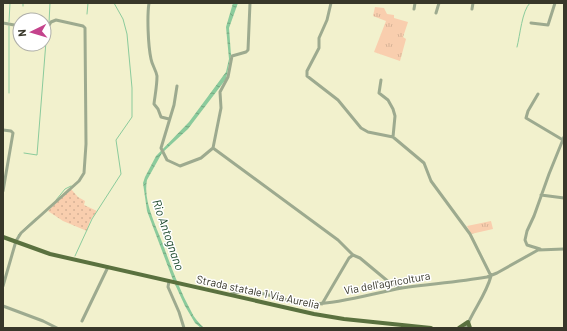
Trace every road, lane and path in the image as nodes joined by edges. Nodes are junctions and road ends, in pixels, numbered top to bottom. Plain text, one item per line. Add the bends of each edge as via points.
1 (149, 3) edge
2 (250, 3) edge
3 (330, 3) edge
4 (415, 3) edge
5 (439, 3) edge
6 (473, 3) edge
7 (555, 3) edge
8 (472, 8) dead end
9 (414, 9) dead end
10 (436, 13) dead end
11 (52, 22) edge
12 (531, 23) dead end
13 (381, 80) dead end
14 (177, 86) dead end
15 (538, 94) dead end
16 (169, 119) junction
17 (3, 130) edge
18 (393, 137) junction
19 (564, 139) edge
20 (213, 148) junction
21 (3, 191) edge
22 (542, 195) junction
23 (564, 198) edge
24 (3, 237) edge
25 (16, 241) junction
26 (540, 249) junction
27 (564, 249) edge
28 (354, 255) junction
29 (108, 267) junction
30 (491, 276) junction
31 (170, 281) junction
32 (3, 286) edge
33 (402, 288) junction
34 (231, 294) junction
35 (322, 304) junction
36 (3, 306) edge
37 (82, 321) dead end
38 (468, 322) junction
39 (57, 328) edge
40 (184, 328) edge
41 (431, 328) edge
42 (459, 328) edge
43 (466, 328) edge
44 (470, 328) edge

1 - 16 street via 149,50 157,75 154,104 161,117
2 - 20 street via 248,50 232,56 228,77 220,92
3 - 18 street via 327,20 319,38 319,48 307,76 338,100 365,131
4 - 9 street
5 - 10 street
6 - 8 street
7 - 12 street via 548,25
11 - 25 street via 56,20 85,28 84,173 79,181 29,225
13 - 18 street via 378,93 388,100 394,112
14 - 16 street
15 - 19 street via 526,118
16 - 20 street via 161,148 167,160 180,166 201,158
17 - 21 street via 13,133
18 - 30 street via 424,163 431,181 470,234
19 - 22 street
20 - 28 street via 338,240
22 - 23 street
22 - 26 street via 525,240 528,246
24 - 25 main road, Strada statale 1 Via Aurelia
25 - 29 main road, Strada statale 1 Via Aurelia via 44,252
25 - 32 street
26 - 27 street
26 - 30 street, Via dell'agricoltura
28 - 33 street via 390,283
28 - 35 street via 349,258
29 - 31 main road, Strada statale 1 Via Aurelia
29 - 37 street
30 - 33 street, Via dell'agricoltura
30 - 38 street via 484,296
31 - 34 main road, Strada statale 1 Via Aurelia
31 - 40 street via 168,287
33 - 35 street, Via dell'agricoltura
34 - 35 street, Via dell'agricoltura via 265,293 302,303
34 - 41 main road, Strada statale 1 Via Aurelia via 330,317
36 - 39 street
38 - 42 main road
38 - 43 street
38 - 44 main road

